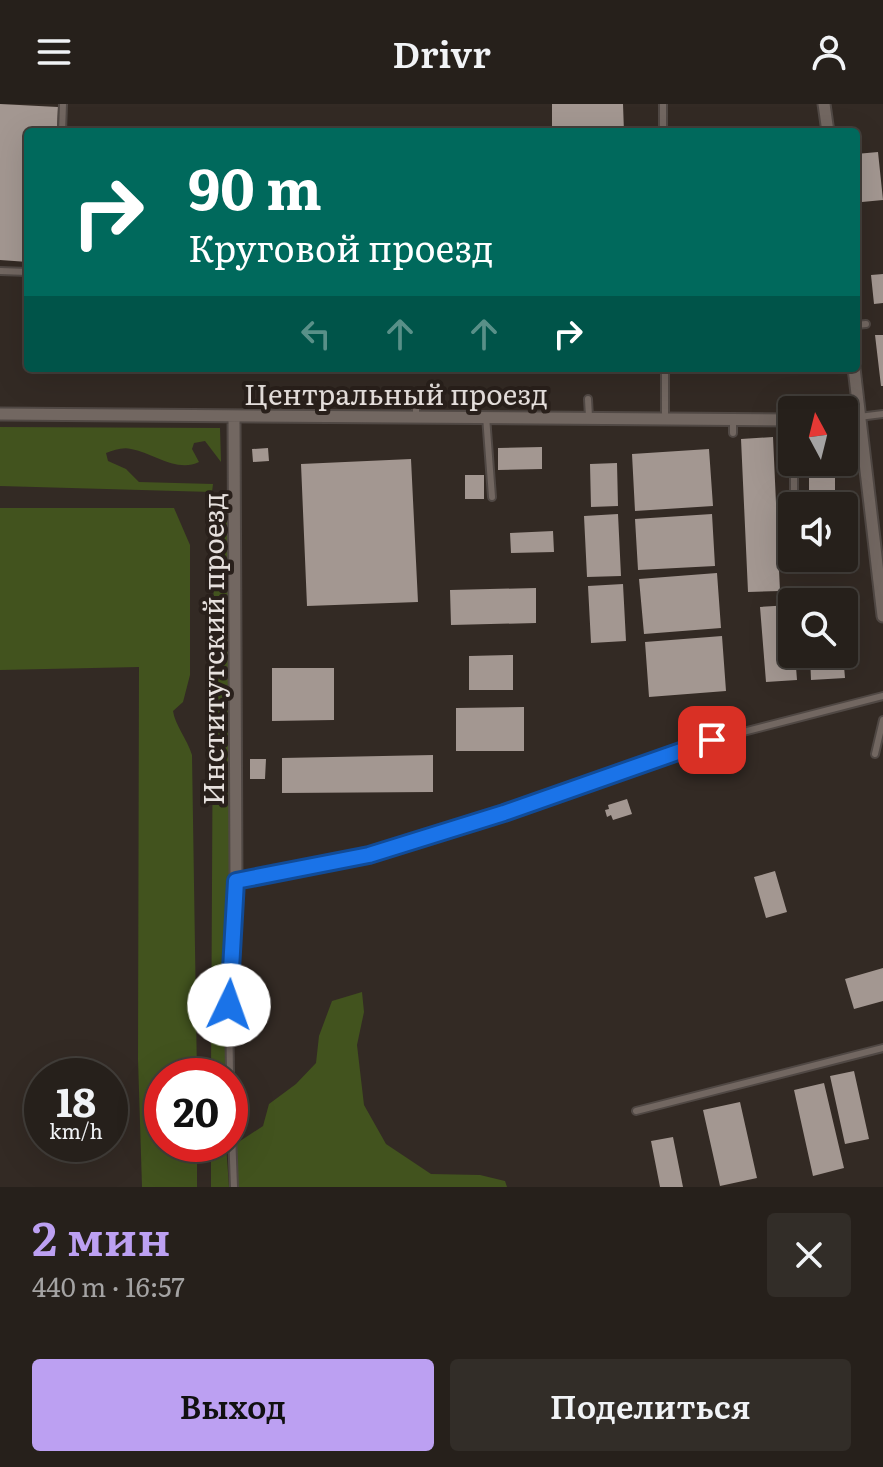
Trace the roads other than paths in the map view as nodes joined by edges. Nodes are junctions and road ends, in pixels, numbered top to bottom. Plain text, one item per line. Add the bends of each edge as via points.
1 (63, 104) edge
2 (663, 104) edge
3 (824, 104) edge
4 (62, 128) edge
5 (663, 128) edge
6 (827, 128) edge
7 (0, 271) edge
8 (24, 272) edge
9 (866, 324) dead end
10 (860, 325) edge
11 (665, 372) edge
12 (854, 372) edge
13 (416, 399) dead end
14 (588, 399) dead end
15 (0, 414) edge
16 (883, 414) edge
17 (416, 416) junction
18 (486, 416) junction
19 (234, 417) junction
20 (589, 417) junction
21 (859, 417) junction
22 (665, 418) junction
23 (733, 419) junction
24 (778, 420) edge
25 (733, 433) dead end
26 (492, 497) dead end
27 (881, 573) edge
28 (883, 616) edge
29 (883, 696) edge
30 (883, 720) edge
31 (875, 754) dead end
32 (236, 881) junction
33 (883, 1048) edge
34 (230, 1058) edge
35 (636, 1111) dead end
36 (233, 1162) edge
37 (234, 1187) edge

1 - 4 lane
2 - 5 lane
3 - 6 street
7 - 8 lane
9 - 10 lane
11 - 22 lane
12 - 21 street
13 - 17 lane
14 - 20 lane
15 - 19 street, Центральный проезд
16 - 21 lane
17 - 18 street, Центральный проезд
17 - 19 street, Центральный проезд
18 - 20 street, Центральный проезд
18 - 26 lane
19 - 32 street, Институтский проезд
20 - 22 street, Центральный проезд
21 - 27 street
22 - 23 street, Центральный проезд
23 - 24 street, Центральный проезд
23 - 25 lane
27 - 28 street
29 - 32 lane via 712,740 369,855
30 - 31 lane
32 - 34 lane
33 - 35 lane
36 - 37 lane

